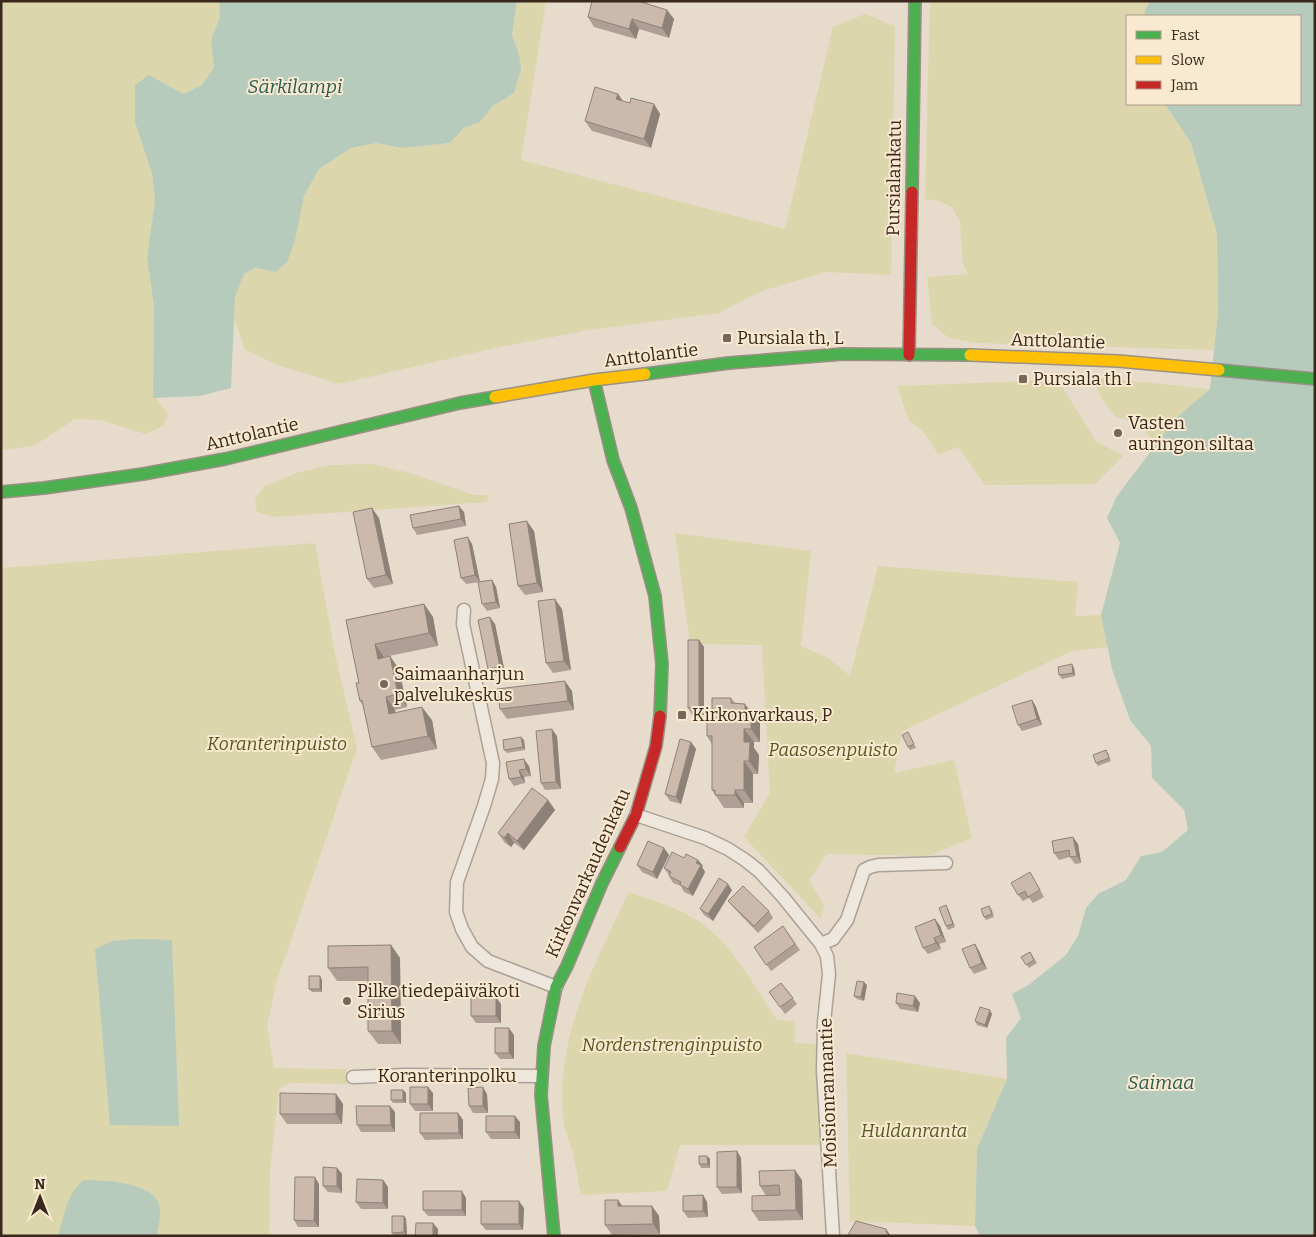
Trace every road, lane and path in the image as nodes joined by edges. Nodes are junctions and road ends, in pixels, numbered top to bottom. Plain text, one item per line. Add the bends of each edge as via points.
1 (915, 1) edge
2 (909, 355) junction
3 (1315, 379) edge
4 (594, 380) junction
5 (1, 492) edge
6 (464, 610) dead end
7 (636, 815) junction
8 (946, 863) dead end
9 (821, 944) junction
10 (556, 987) junction
11 (541, 1076) junction
12 (353, 1077) dead end
13 (554, 1236) edge
14 (833, 1236) edge

1 - 2 main road, Pursialankatu
2 - 3 main road, Anttolantie via 998,355 1118,361
2 - 4 main road, Anttolantie via 843,354
4 - 5 main road, Anttolantie via 460,403 225,459 133,476
4 - 7 main road, Kirkonvarkaudenkatu via 613,460 649,571 658,618 662,664 660,718 656,746
6 - 10 street via 463,624 493,763 484,806 457,882 456,912 472,947 488,961
7 - 9 street, Moisionrannantie via 705,838 739,856 770,882
7 - 10 main road, Kirkonvarkaudenkatu
8 - 9 street via 870,866 864,870 847,920 833,939
9 - 14 street, Moisionrannantie via 829,964 823,1058
10 - 11 main road, Kirkonvarkaudenkatu
11 - 12 street, Koranterinpolku
11 - 13 main road, Kirkonvarkaudenkatu via 540,1095

